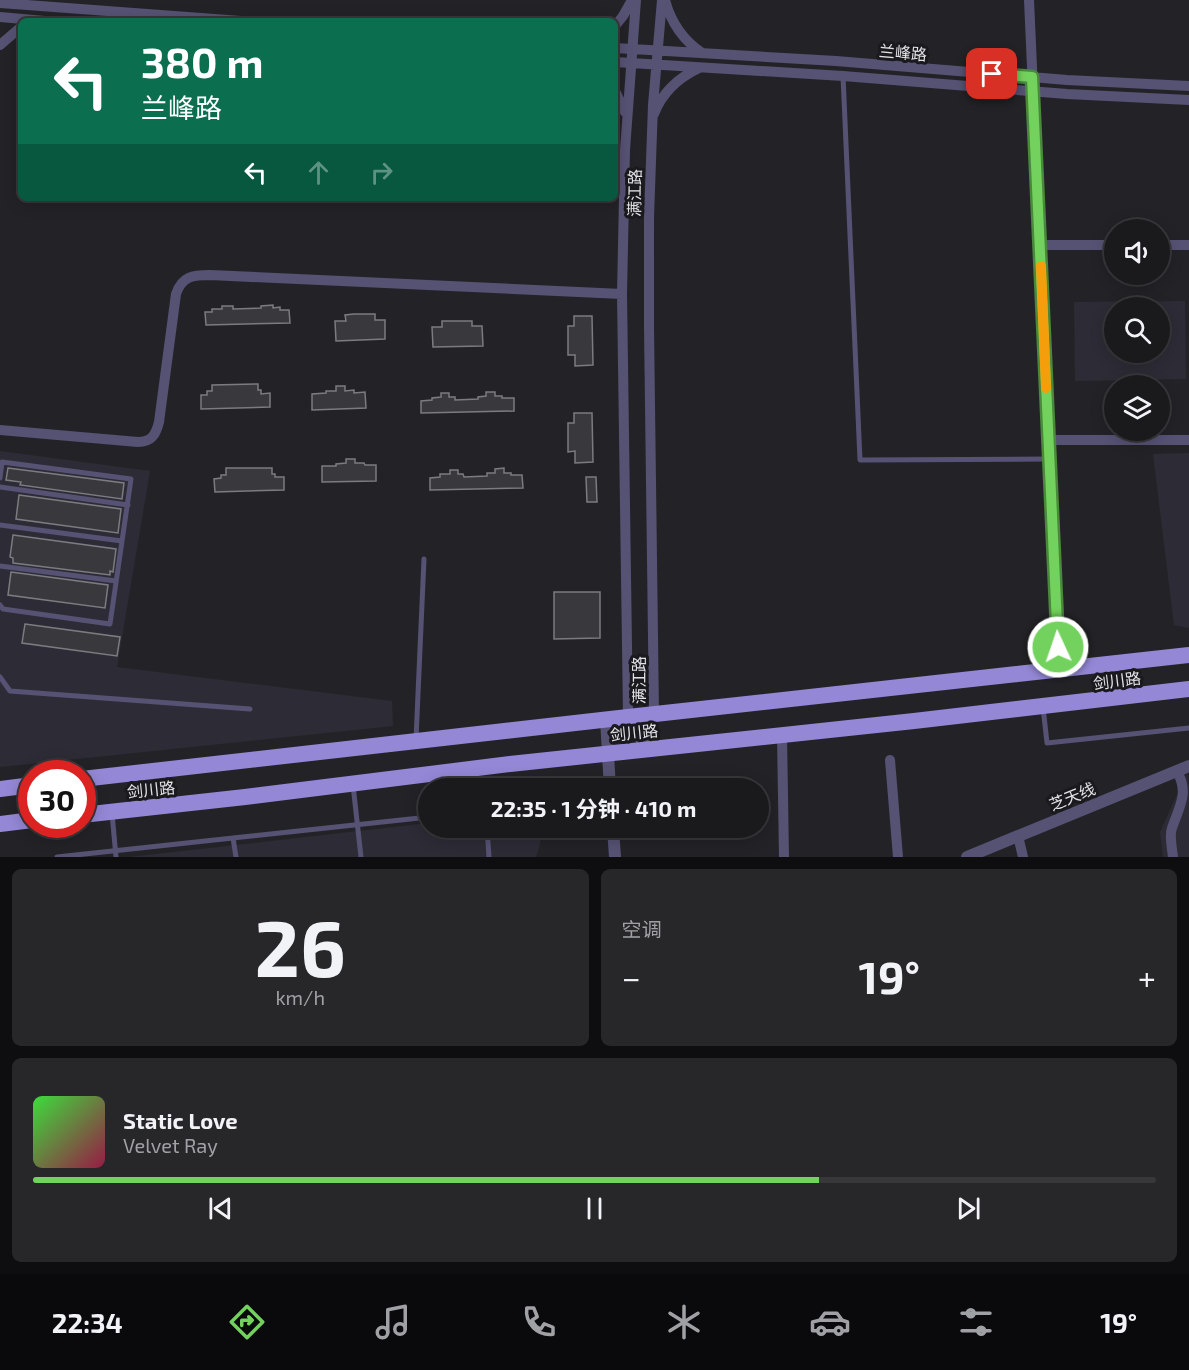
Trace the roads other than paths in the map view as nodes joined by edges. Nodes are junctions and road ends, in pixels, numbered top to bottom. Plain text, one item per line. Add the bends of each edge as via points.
1 (634, 0) edge
2 (663, 0) edge
3 (1029, 0) edge
4 (0, 3) edge
5 (30, 3) edge
6 (0, 17) edge
7 (206, 18) edge
8 (18, 19) edge
9 (618, 22) edge
10 (18, 30) edge
11 (0, 45) edge
12 (618, 48) edge
13 (632, 49) junction
14 (657, 51) junction
15 (703, 54) junction
16 (618, 62) edge
17 (631, 63) junction
18 (656, 65) junction
19 (700, 68) junction
20 (843, 76) junction
21 (1032, 77) junction
22 (1189, 86) edge
23 (1033, 91) junction
24 (618, 96) edge
25 (1189, 100) edge
26 (627, 116) junction
27 (652, 120) junction
28 (1040, 245) junction
29 (1104, 245) edge
30 (1170, 245) edge
31 (1189, 245) edge
32 (622, 294) junction
33 (0, 430) edge
34 (1048, 440) junction
35 (1189, 440) edge
36 (1049, 459) junction
37 (0, 478) edge
38 (0, 487) edge
39 (128, 505) junction
40 (0, 525) edge
41 (122, 541) junction
42 (424, 559) dead end
43 (0, 566) edge
44 (116, 581) junction
45 (0, 605) edge
46 (1189, 655) edge
47 (1059, 670) junction
48 (0, 678) edge
49 (1189, 689) edge
50 (1043, 706) junction
51 (250, 709) dead end
52 (654, 714) junction
53 (628, 717) junction
54 (606, 719) junction
55 (1189, 728) edge
56 (782, 735) junction
57 (416, 741) junction
58 (645, 749) junction
59 (608, 753) junction
60 (890, 760) dead end
61 (1183, 768) edge
62 (96, 777) edge
63 (609, 778) edge
64 (353, 784) junction
65 (18, 787) edge
66 (0, 789) edge
67 (112, 812) junction
68 (96, 814) edge
69 (418, 818) edge
70 (18, 822) edge
71 (0, 824) edge
72 (358, 824) junction
73 (1018, 836) junction
74 (233, 838) junction
75 (488, 838) edge
76 (614, 838) edge
77 (116, 854) edge
78 (57, 857) edge
79 (236, 857) edge
80 (361, 857) edge
81 (489, 857) edge
82 (615, 857) edge
83 (784, 857) edge
84 (898, 857) edge
85 (967, 857) edge
86 (1023, 857) edge
87 (1173, 857) edge

1 - 9 street
1 - 13 street, 满江路
2 - 14 street, 满江路
2 - 15 street via 677,29
3 - 21 street
4 - 5 street
5 - 7 street
6 - 8 street
10 - 11 street
12 - 13 street, 兰峰路
13 - 14 street, 兰峰路
13 - 17 street, 满江路
14 - 15 street, 兰峰路
14 - 18 street, 满江路
15 - 21 street, 兰峰路
16 - 17 street, 兰峰路
17 - 18 street, 兰峰路
17 - 26 street, 满江路
18 - 19 street, 兰峰路
18 - 27 street, 满江路
19 - 20 street, 兰峰路
19 - 27 street via 668,91
20 - 23 street, 兰峰路
20 - 36 lane via 860,460
21 - 22 street, 兰峰路
21 - 23 street
23 - 25 street, 兰峰路
23 - 28 street
24 - 26 street
26 - 32 street, 满江路
27 - 52 street, 满江路 via 648,250
28 - 29 street
28 - 34 street
30 - 31 street
32 - 33 street via 195,276 183,282 176,294 159,422 150,439 137,442
32 - 53 street, 满江路
34 - 35 street
34 - 36 street
36 - 47 street
37 - 39 lane via 2,462 131,479
38 - 39 lane
39 - 41 lane
40 - 41 lane
41 - 44 lane
42 - 57 lane
43 - 44 lane
44 - 45 lane via 110,624 3,609
46 - 47 highway, 剑川路
47 - 52 highway, 剑川路
48 - 51 lane via 10,691
49 - 50 highway, 剑川路
50 - 55 lane via 1047,743
50 - 56 highway, 剑川路
52 - 53 highway, 剑川路
52 - 58 street, 满江路
53 - 54 highway, 剑川路
53 - 58 street, 满江路
54 - 57 highway, 剑川路
54 - 59 street
56 - 58 highway, 剑川路
56 - 83 street
57 - 62 highway, 剑川路
58 - 59 highway, 剑川路
59 - 63 street
59 - 64 highway, 剑川路
60 - 84 street
61 - 73 street, 芝天线
61 - 87 street via 1187,795 1171,831
64 - 67 highway, 剑川路
64 - 72 lane
65 - 66 highway
67 - 68 highway, 剑川路
67 - 77 lane
69 - 72 lane
70 - 71 highway
72 - 74 lane
72 - 80 lane
73 - 85 street, 芝天线
73 - 86 street
74 - 77 lane
74 - 79 lane
75 - 81 lane
76 - 82 street
77 - 78 lane

